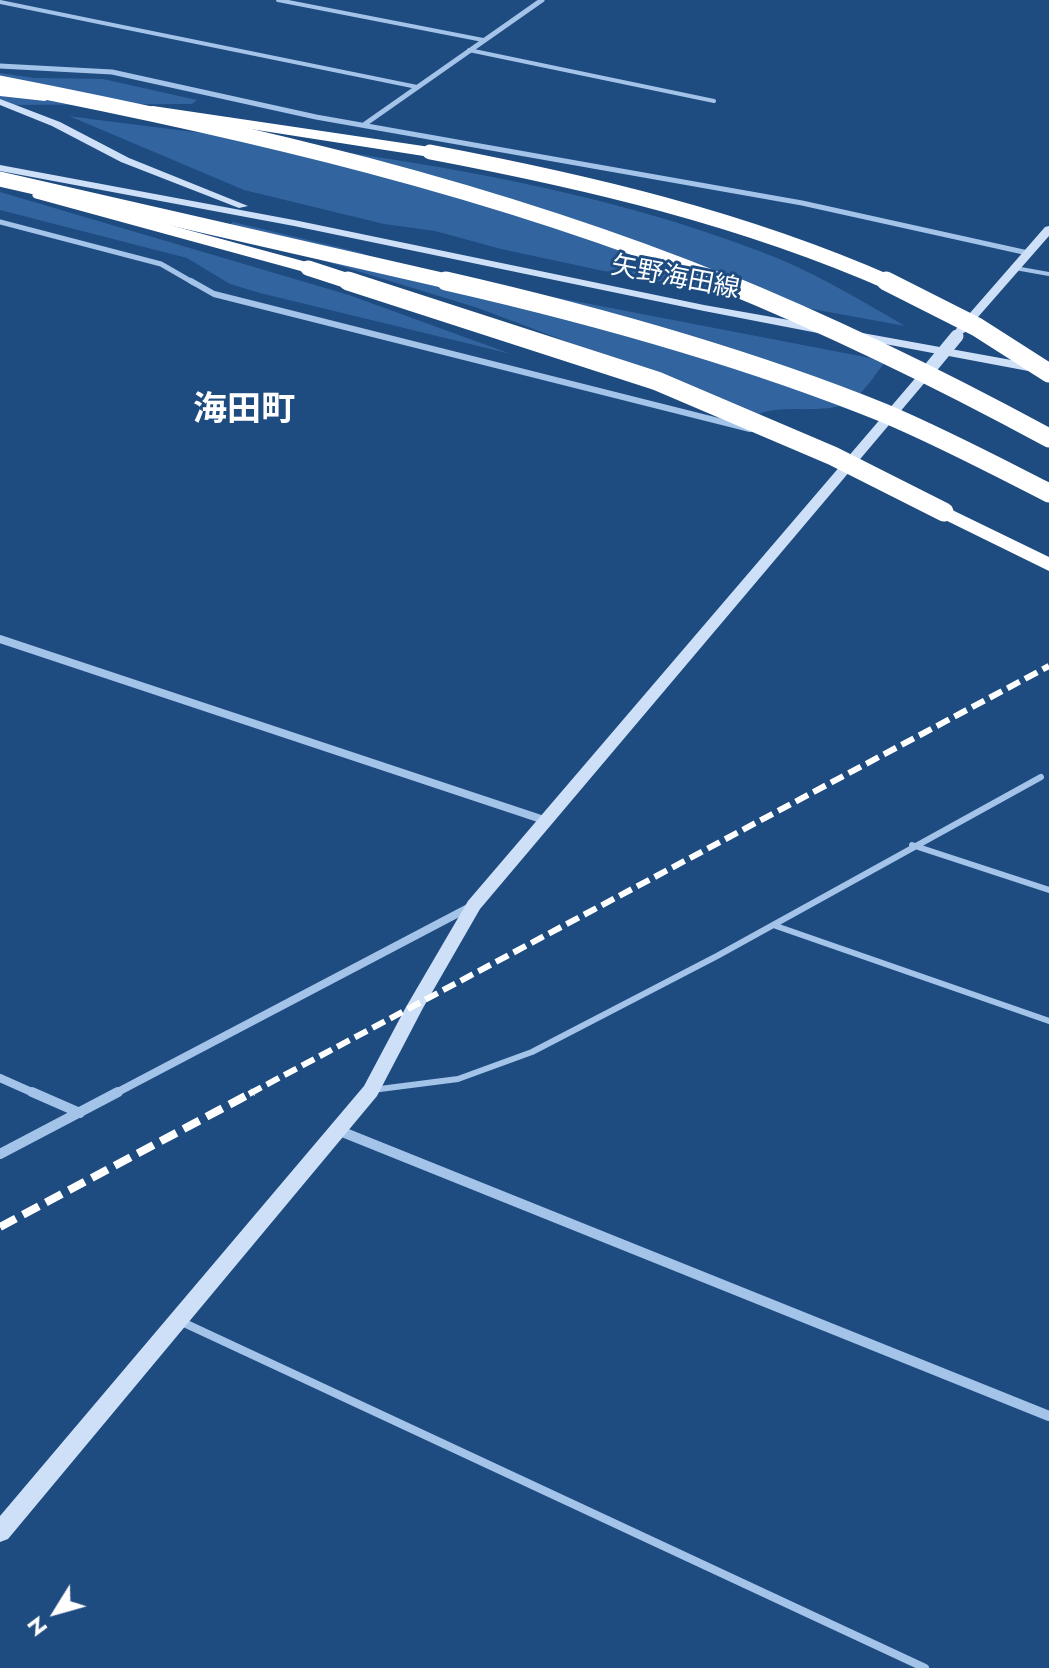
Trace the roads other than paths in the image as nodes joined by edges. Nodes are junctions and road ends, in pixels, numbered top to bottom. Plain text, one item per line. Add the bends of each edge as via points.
1 (278, 0) edge
2 (542, 0) edge
3 (0, 2) edge
4 (483, 40) junction
5 (469, 50) junction
6 (0, 66) edge
7 (0, 83) edge
8 (417, 87) junction
9 (0, 92) edge
10 (714, 101) dead end
11 (0, 102) edge
12 (365, 124) junction
13 (0, 168) edge
14 (0, 181) edge
15 (0, 222) edge
16 (294, 223) junction
17 (1049, 229) edge
18 (1028, 253) junction
19 (1015, 268) junction
20 (1049, 274) edge
21 (1049, 372) edge
22 (1049, 438) edge
23 (856, 456) junction
24 (1049, 493) edge
25 (1049, 565) edge
26 (0, 639) edge
27 (1041, 777) dead end
28 (547, 821) junction
29 (912, 845) junction
30 (1049, 890) edge
31 (474, 905) junction
32 (776, 926) junction
33 (1049, 1021) edge
34 (0, 1078) edge
35 (371, 1091) junction
36 (80, 1113) junction
37 (340, 1131) junction
38 (0, 1154) edge
39 (179, 1321) junction
40 (1049, 1416) edge
41 (0, 1532) edge
42 (925, 1668) edge

1 - 4 lane
2 - 4 street
3 - 8 lane
4 - 5 street
5 - 8 street
5 - 10 lane
6 - 12 street via 112,72
7 - 22 highway, bridge via 280,139 601,233 815,319
8 - 12 street
9 - 21 highway, bridge via 218,117 430,152 686,207 897,283
11 - 16 street, 矢野海田線 via 125,160
12 - 18 street via 802,203
13 - 16 street, 矢野海田線
14 - 24 highway, bridge via 617,324 799,381 934,435
14 - 25 highway, bridge via 308,268 657,381 833,456
15 - 23 street via 161,264 214,294
16 - 21 street, 矢野海田線 via 704,308
17 - 18 street
18 - 19 street
19 - 20 lane
19 - 23 street, bridge
23 - 28 street
26 - 28 street
27 - 29 lane
28 - 31 street
29 - 30 lane
29 - 32 lane
31 - 35 street
31 - 36 street
32 - 33 lane
32 - 35 lane via 485,1071 426,1086
34 - 36 street
35 - 37 street
36 - 38 street
37 - 39 street
37 - 40 street
39 - 41 street
39 - 42 lane

